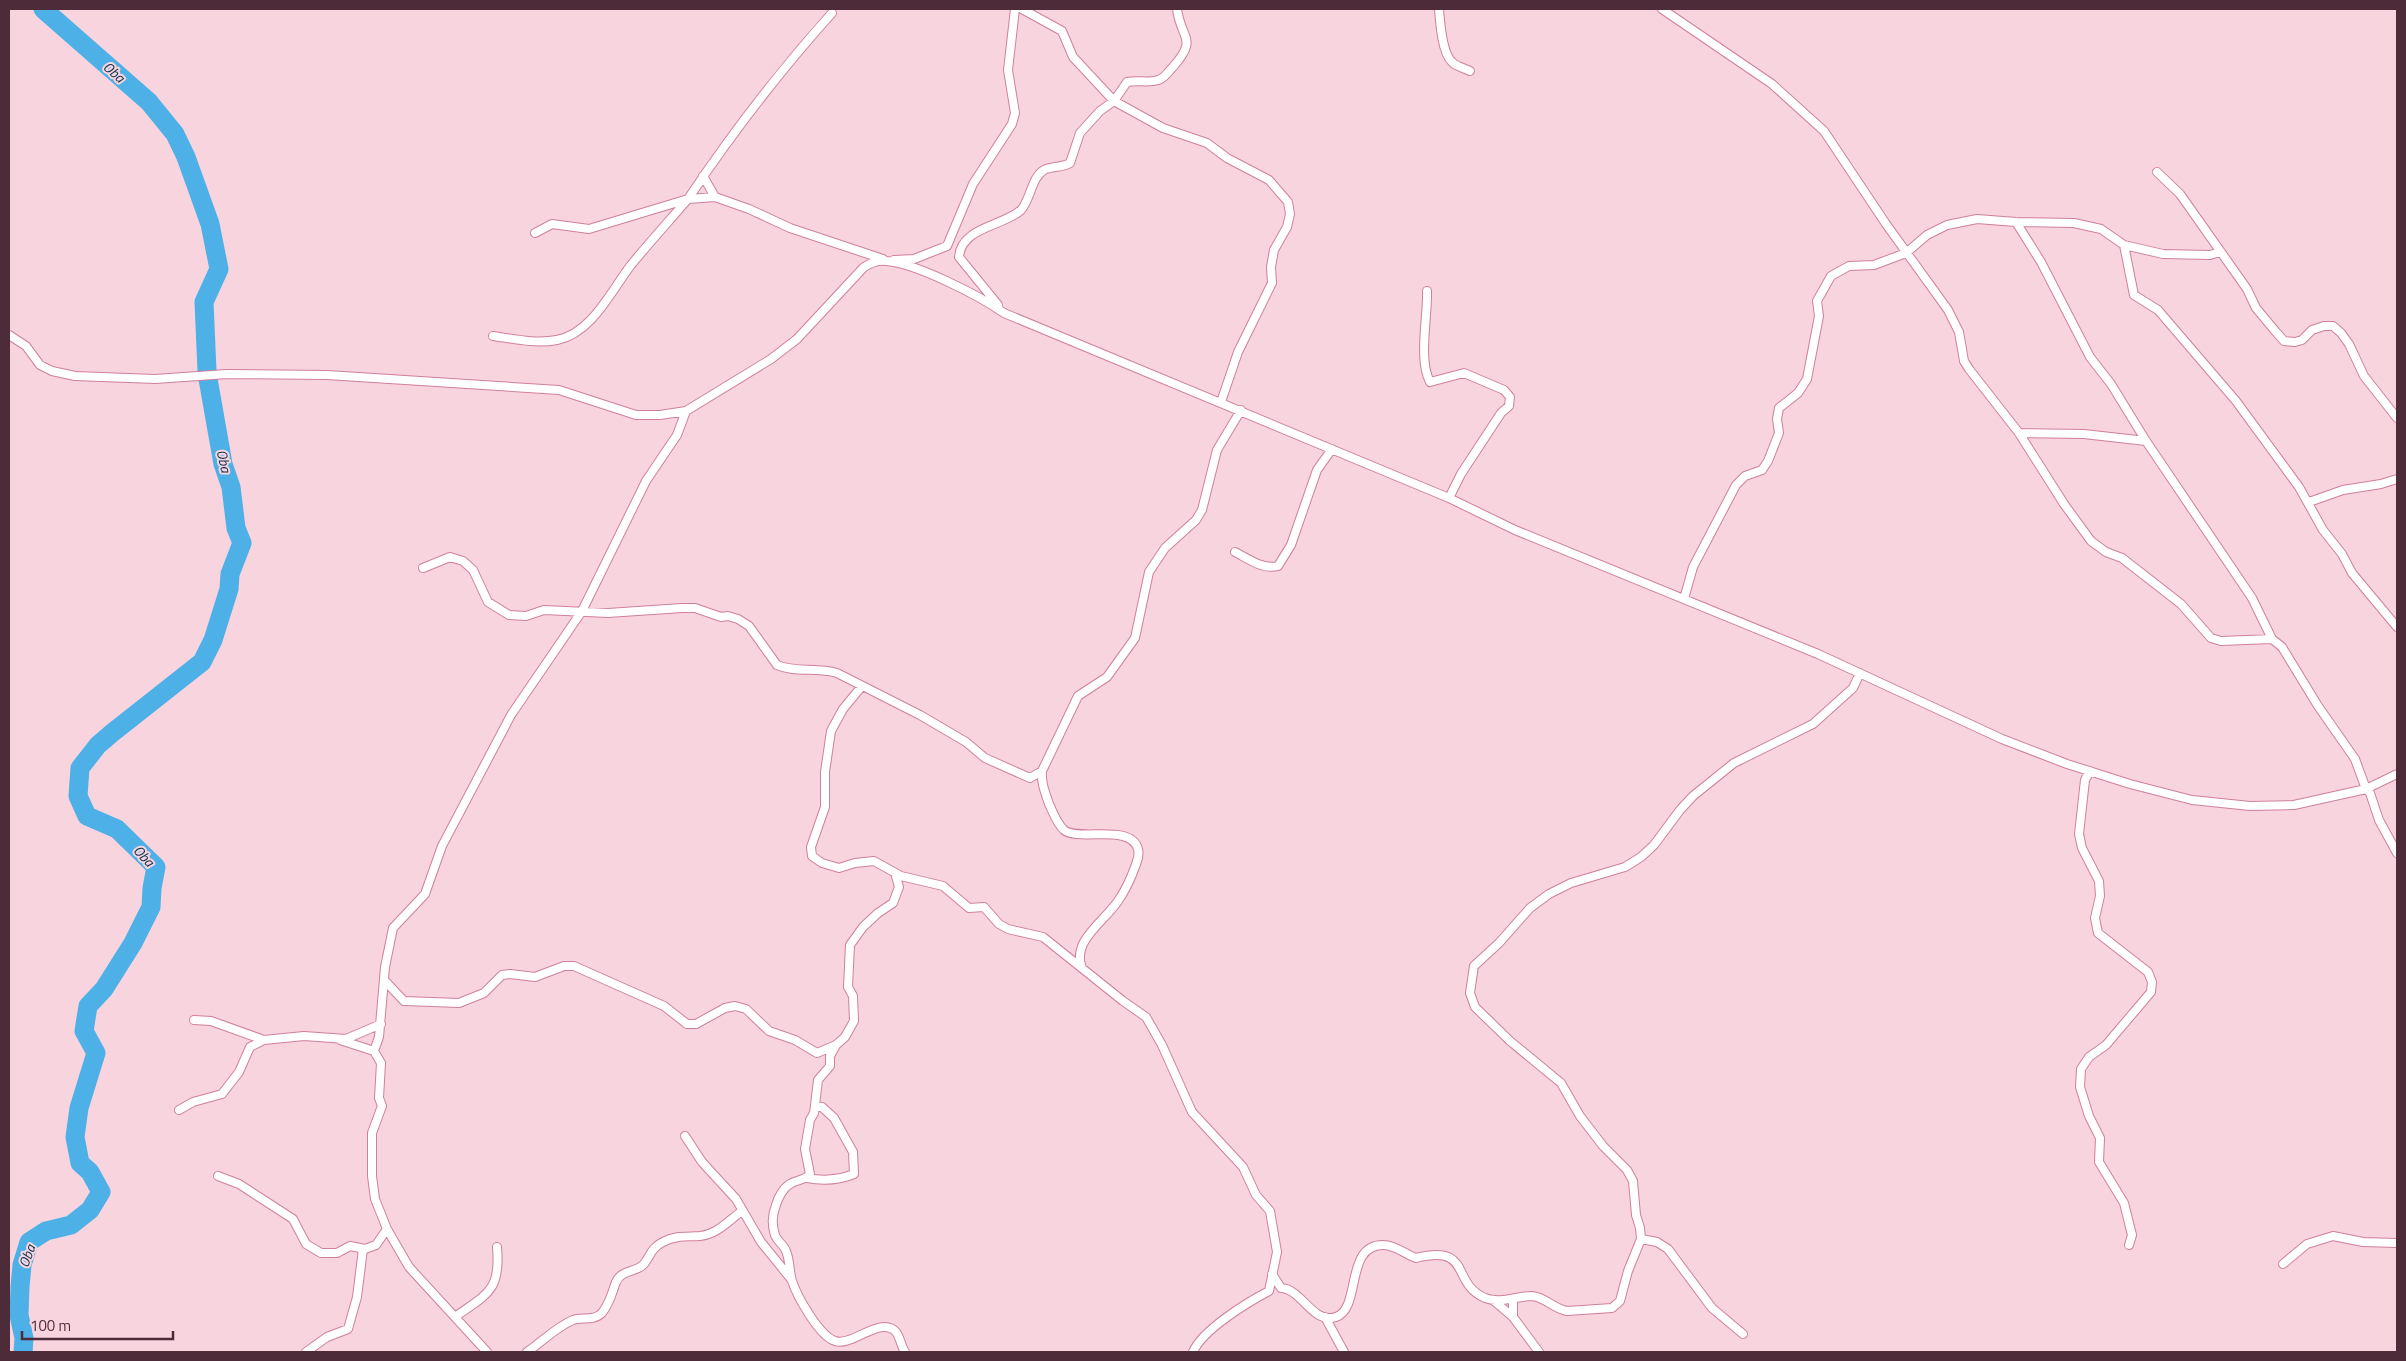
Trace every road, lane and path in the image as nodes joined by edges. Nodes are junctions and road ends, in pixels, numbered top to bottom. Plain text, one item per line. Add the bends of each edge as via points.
1 (1015, 9) edge
2 (1022, 9) edge
3 (1177, 9) edge
4 (1439, 9) edge
5 (1662, 9) edge
6 (832, 13) dead end
7 (1470, 71) dead end
8 (1114, 101) junction
9 (2157, 172) dead end
10 (703, 176) junction
11 (715, 197) junction
12 (688, 199) junction
13 (2016, 222) junction
14 (535, 233) dead end
15 (2124, 245) junction
16 (1906, 252) junction
17 (2220, 252) junction
18 (887, 261) junction
19 (1427, 291) dead end
20 (1004, 313) junction
21 (9, 335) edge
22 (493, 336) dead end
23 (1221, 402) junction
24 (1241, 410) junction
25 (686, 411) junction
26 (2397, 418) edge
27 (2019, 433) junction
28 (2146, 441) junction
29 (1332, 449) junction
30 (2397, 479) edge
31 (1449, 498) junction
32 (2309, 502) junction
33 (1236, 552) dead end
34 (424, 568) dead end
35 (1684, 599) junction
36 (582, 611) junction
37 (2397, 627) edge
38 (2272, 639) junction
39 (1860, 673) junction
40 (862, 686) junction
41 (1042, 771) junction
42 (2090, 771) junction
43 (2397, 774) edge
44 (2366, 789) junction
45 (2397, 853) edge
46 (895, 873) junction
47 (1082, 968) junction
48 (384, 980) junction
49 (194, 1020) dead end
50 (381, 1024) junction
51 (338, 1039) junction
52 (264, 1040) junction
53 (836, 1045) junction
54 (374, 1051) junction
55 (815, 1106) junction
56 (179, 1110) dead end
57 (684, 1136) dead end
58 (218, 1176) dead end
59 (807, 1178) junction
60 (742, 1211) junction
61 (387, 1229) junction
62 (1641, 1239) junction
63 (2397, 1243) edge
64 (2129, 1245) dead end
65 (496, 1247) dead end
66 (363, 1249) junction
67 (2283, 1264) dead end
68 (1272, 1274) junction
69 (792, 1280) junction
70 (1513, 1299) junction
71 (1493, 1300) junction
72 (455, 1317) junction
73 (1326, 1317) junction
74 (1513, 1317) junction
75 (1743, 1334) dead end
76 (306, 1352) edge
77 (487, 1352) edge
78 (526, 1352) edge
79 (905, 1352) edge
80 (1193, 1352) edge
81 (1344, 1352) edge
82 (1539, 1352) edge

1 - 18 street via 1008,70 1015,113 1012,124 974,184 947,246 914,259
2 - 8 street via 1062,31 1073,57
3 - 8 street via 1187,38 1188,47 1184,55 1159,80 1128,82
4 - 7 street via 1447,54 1452,63
5 - 16 street via 1772,84 1824,132
6 - 10 street via 785,66
8 - 20 street via 1080,133 1070,163 1045,169 1020,210 978,231 960,250 959,257
8 - 23 street via 1163,128 1207,143 1227,158 1269,180 1288,202 1287,227 1274,250 1272,284 1238,352
9 - 17 street via 2180,194
10 - 11 street
10 - 12 street
11 - 12 street
11 - 18 street via 790,228
12 - 14 street via 589,229 552,224
12 - 22 street via 630,266 590,321 576,332 558,340 530,342
13 - 15 street via 2074,223 2101,229
13 - 16 street via 1978,219 1947,225 1927,235
13 - 28 street via 2041,262 2090,357
15 - 17 street via 2163,254 2210,255
15 - 32 street via 2134,295 2158,310 2236,401
16 - 27 street via 1954,321 1964,361
16 - 35 street via 1874,264 1849,266 1831,276 1817,301 1819,316 1807,379 1798,393 1779,408 1779,433 1768,461 1762,470 1745,476 1736,485 1694,567
17 - 26 street via 2247,289 2256,308 2284,340 2302,340 2312,330 2324,326 2333,326 2341,332 2364,376
18 - 20 street via 928,273
18 - 25 street via 864,267 797,339 771,359
19 - 31 street via 1425,341 1430,382 1464,373 1504,390 1510,397 1509,406 1461,474
20 - 23 street
21 - 25 street via 26,346 40,365 75,376 155,379 227,374 327,375 559,390 636,415
23 - 24 street
24 - 29 street
24 - 41 street via 1217,450 1202,510 1196,520 1165,548 1148,572 1135,638 1107,676 1078,696
25 - 36 street via 677,435 646,481
27 - 28 street via 2084,434
27 - 38 street via 2091,541 2122,558 2181,604 2212,638 2221,641
28 - 38 street via 2252,598
29 - 31 street
29 - 33 street via 1317,470 1291,544 1278,566 1261,566
30 - 32 street via 2343,490
31 - 35 street via 1515,530
32 - 37 street via 2323,530 2352,573
34 - 36 street via 450,557 464,561 473,570 488,602 509,615 526,616 544,610
35 - 39 street
36 - 40 street via 625,613 694,608 721,617 738,618 750,626 777,665 822,669
36 - 48 street via 511,715 445,838 425,894 393,928
38 - 44 street via 2282,647 2355,759
39 - 42 street via 2002,739
39 - 62 street via 1853,688 1813,724 1734,763 1693,796 1654,845 1640,857 1625,867 1571,883 1549,894 1530,908 1474,966 1470,993 1475,1007 1510,1041 1562,1083 1580,1116 1627,1170 1633,1181
40 - 41 street via 920,715 1009,770 1030,778
40 - 46 street via 843,709 831,731 825,772 825,807 810,852 822,863 839,868 855,862 874,861
41 - 47 street via 1041,781 1050,805 1065,831 1119,835 1138,846 1139,855 1133,872 1118,902 1084,943 1079,955
42 - 44 street via 2192,800 2250,806 2294,805
42 - 64 street via 2085,780 2079,834 2082,848 2099,881 2098,932 2148,972 2152,982 2151,992 2106,1044 2089,1057 2082,1069 2080,1088 2100,1138 2099,1162 2124,1203 2132,1235
43 - 44 street
44 - 45 street
46 - 47 street via 943,886 969,908 984,907 1008,929 1043,936
46 - 53 street via 899,887 893,904 878,912 850,944 848,987 853,996 854,1021
47 - 68 street via 1146,1017 1192,1112 1243,1167 1256,1195 1270,1211 1277,1246
48 - 50 street
48 - 53 street via 404,1001 459,1003 484,993 502,975 535,976 574,966 664,1006 687,1024 696,1024 725,1008 736,1006 746,1009 769,1031 795,1040 817,1053
49 - 52 street via 211,1021
50 - 51 street
50 - 54 street
51 - 52 street via 304,1036
51 - 54 street
52 - 56 street via 250,1047 239,1072 222,1094 193,1102
53 - 55 street via 830,1056 830,1066 818,1080
54 - 61 street via 381,1062 382,1106 372,1133 372,1176 375,1199
55 - 59 street via 805,1149 810,1174
55 - 59 street via 822,1107 834,1118 853,1152 854,1174 845,1178
57 - 60 street via 702,1162 736,1198
58 - 66 street via 239,1184 293,1219 300,1237 312,1248 330,1254 350,1246
59 - 69 street via 790,1184 773,1213 775,1236 787,1251
60 - 69 street via 761,1242
60 - 78 street via 726,1225 700,1236 679,1236 664,1241 648,1254 644,1264 627,1271 617,1281 614,1293 601,1314 561,1326
61 - 66 street via 376,1245
61 - 72 street via 409,1267
62 - 70 street via 1622,1296 1612,1308 1567,1311 1532,1296
62 - 75 street via 1657,1242 1668,1249 1712,1308
63 - 67 street via 2363,1242 2334,1236 2307,1244
65 - 72 street via 499,1263 491,1288 480,1301
66 - 76 street via 358,1297 348,1328 326,1337
68 - 73 street via 1281,1288 1296,1293 1313,1311
68 - 80 street via 1270,1291 1208,1334
69 - 79 street via 808,1313 830,1338 841,1342 887,1327 898,1335
70 - 71 street
70 - 74 street
71 - 73 street via 1474,1290 1445,1254 1416,1258 1383,1244 1363,1255 1343,1312 1336,1317
71 - 74 street
72 - 77 street
73 - 81 street
74 - 82 street

